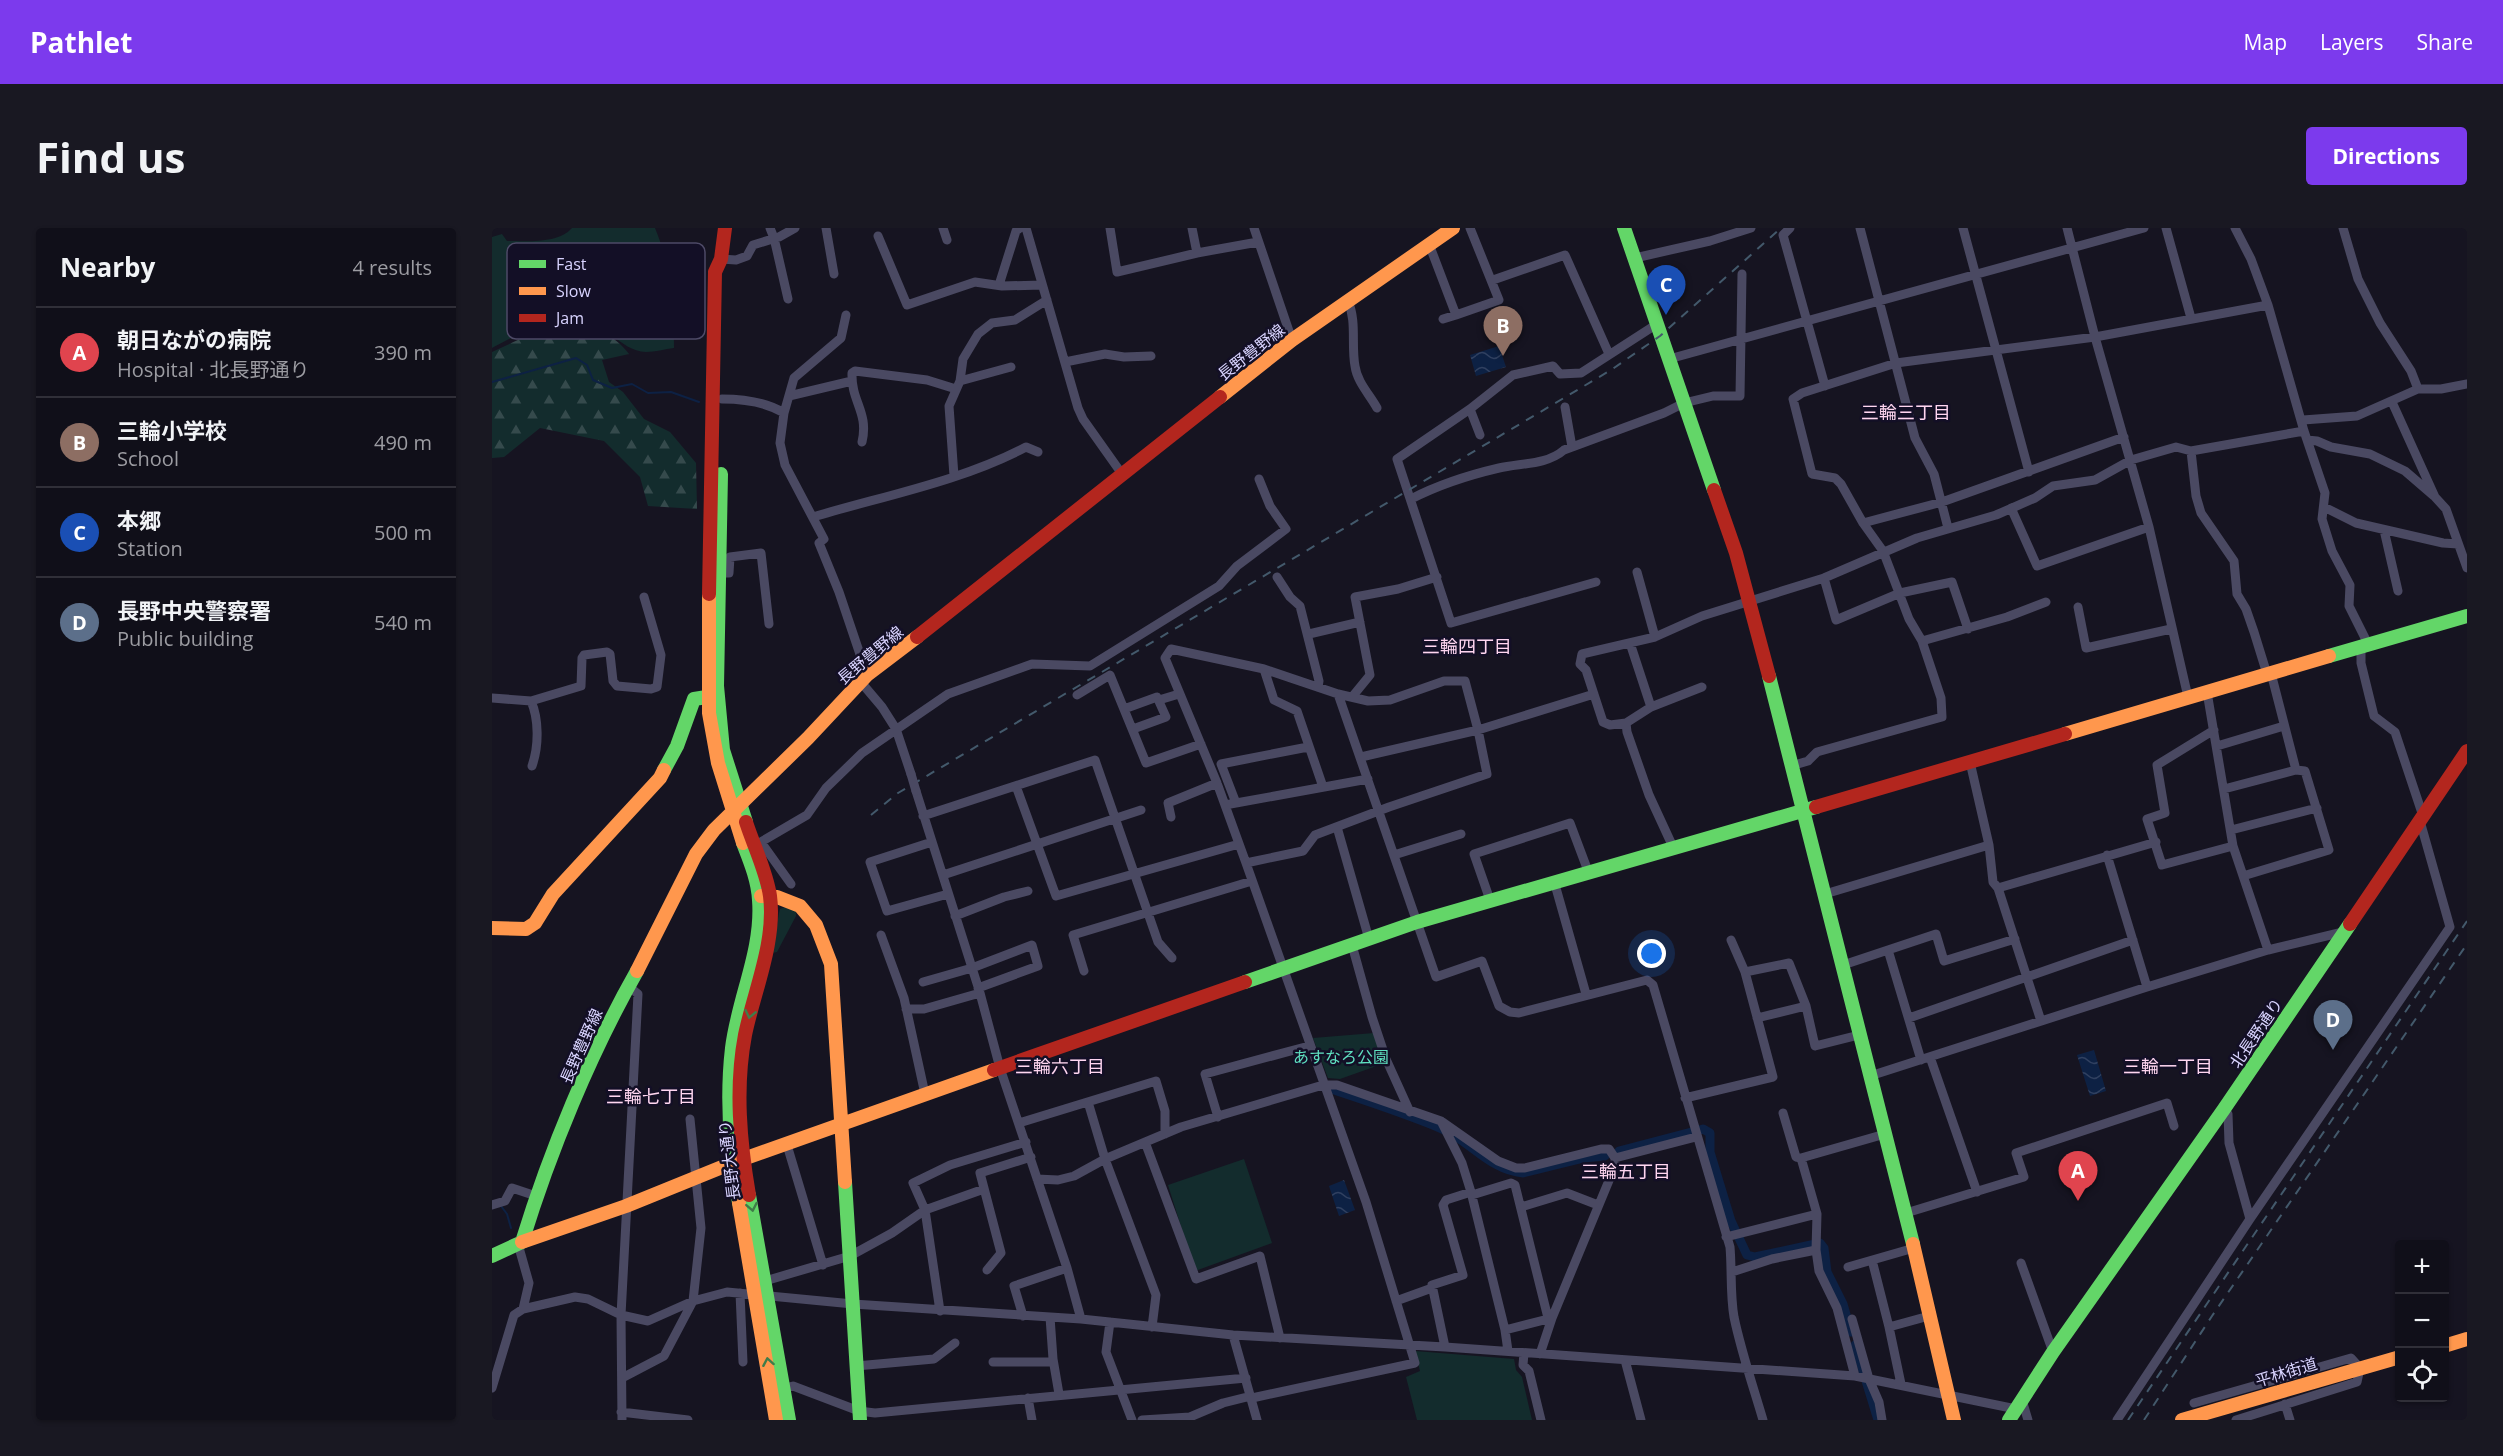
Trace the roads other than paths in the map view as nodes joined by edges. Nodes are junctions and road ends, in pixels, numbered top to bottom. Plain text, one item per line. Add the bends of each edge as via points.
1 (725, 228) edge
2 (770, 228) edge
3 (795, 228) edge
4 (826, 228) edge
5 (943, 228) edge
6 (1020, 228) edge
7 (1026, 228) edge
8 (1110, 228) edge
9 (1192, 228) edge
10 (1254, 228) edge
11 (1454, 228) edge
12 (1470, 228) edge
13 (1624, 228) edge
14 (1751, 228) edge
15 (1790, 228) edge
16 (1860, 228) edge
17 (1963, 228) edge
18 (2067, 228) edge
19 (2144, 228) edge
20 (2166, 228) edge
21 (2235, 228) edge
22 (2347, 229) edge
23 (878, 236) dead end
24 (774, 238) junction
25 (947, 240) dead end
26 (1258, 242) junction
27 (1429, 244) junction
28 (2073, 248) junction
29 (1197, 253) junction
30 (1635, 258) junction
31 (721, 259) junction
32 (834, 274) dead end
33 (1742, 274) dead end
34 (1976, 274) junction
35 (1493, 280) junction
36 (999, 285) junction
37 (1042, 285) junction
38 (788, 299) dead end
39 (1047, 300) junction
40 (1348, 301) junction
41 (1880, 301) junction
42 (2268, 305) junction
43 (846, 315) dead end
44 (1456, 315) junction
45 (2191, 318) junction
46 (1443, 319) dead end
47 (1809, 321) junction
48 (1657, 324) junction
49 (2095, 337) junction
50 (1740, 338) junction
51 (1292, 340) junction
52 (1996, 349) junction
53 (1609, 354) junction
54 (1151, 356) dead end
55 (1669, 359) junction
56 (1065, 362) junction
57 (1896, 363) junction
58 (1011, 367) dead end
59 (852, 381) junction
60 (2467, 384) edge
61 (958, 385) junction
62 (1825, 386) junction
63 (2418, 389) junction
64 (789, 396) junction
65 (722, 399) junction
66 (2392, 402) junction
67 (1684, 403) junction
68 (1565, 407) dead end
69 (1377, 408) dead end
70 (1470, 410) junction
71 (784, 413) junction
72 (2303, 420) junction
73 (1480, 435) dead end
74 (2306, 436) junction
75 (2124, 437) junction
76 (862, 442) dead end
77 (1572, 447) junction
78 (2191, 451) junction
79 (1038, 452) dead end
80 (2132, 460) junction
81 (2029, 472) junction
82 (1122, 474) junction
83 (954, 476) junction
84 (1259, 479) dead end
85 (2435, 497) junction
86 (1411, 499) junction
87 (1942, 502) junction
88 (2324, 507) junction
89 (2012, 508) junction
90 (813, 517) junction
91 (1863, 523) junction
92 (2149, 527) junction
93 (1948, 528) junction
94 (2384, 530) junction
95 (2458, 543) junction
96 (1883, 551) junction
97 (2467, 568) edge
98 (1637, 572) dead end
99 (719, 573) junction
100 (1277, 577) dead end
101 (1437, 577) junction
102 (1824, 578) junction
103 (1596, 582) dead end
104 (2398, 591) dead end
105 (1900, 593) junction
106 (644, 597) dead end
107 (1750, 601) junction
108 (2046, 602) dead end
109 (2078, 607) dead end
110 (2467, 616) edge
111 (1360, 622) junction
112 (769, 624) dead end
113 (1968, 629) junction
114 (2171, 629) junction
115 (1309, 634) junction
116 (1655, 637) junction
117 (1922, 641) junction
118 (1630, 643) junction
119 (2361, 648) junction
120 (1264, 669) junction
121 (2269, 673) junction
122 (863, 678) junction
123 (1318, 687) junction
124 (1702, 687) dead end
125 (2207, 692) junction
126 (1179, 694) junction
127 (1338, 694) junction
128 (1594, 694) junction
129 (1077, 695) dead end
130 (712, 696) junction
131 (1352, 697) junction
132 (2188, 697) junction
133 (492, 698) edge
134 (531, 700) junction
135 (1159, 700) junction
136 (1651, 706) junction
137 (1124, 709) junction
138 (1626, 723) junction
139 (2284, 726) junction
140 (896, 729) junction
141 (1133, 729) junction
142 (1478, 730) junction
143 (2214, 730) junction
144 (1201, 744) junction
145 (2217, 746) junction
146 (1308, 747) junction
147 (2467, 751) edge
148 (1361, 757) junction
149 (1970, 762) junction
150 (532, 765) dead end
151 (1791, 766) junction
152 (2296, 770) junction
153 (1368, 779) junction
154 (1217, 783) junction
155 (1016, 786) junction
156 (1323, 787) junction
157 (2224, 789) junction
158 (1236, 803) junction
159 (1225, 806) junction
160 (2318, 808) junction
161 (737, 810) junction
162 (1141, 810) dead end
163 (1379, 812) junction
164 (1803, 812) junction
165 (923, 816) junction
166 (1171, 817) dead end
167 (1114, 818) junction
168 (2422, 818) junction
169 (1337, 828) junction
170 (2231, 830) junction
171 (1461, 834) dead end
172 (932, 842) junction
173 (2156, 842) junction
174 (758, 844) junction
175 (1038, 844) junction
176 (1239, 844) junction
177 (1989, 845) junction
178 (2233, 846) junction
179 (1673, 847) junction
180 (1394, 855) junction
181 (2107, 855) junction
182 (1246, 863) junction
183 (1588, 871) junction
184 (942, 875) junction
185 (1133, 875) junction
186 (2243, 876) junction
187 (1252, 881) junction
188 (1554, 881) junction
189 (790, 884) dead end
190 (1998, 888) junction
191 (1028, 891) dead end
192 (948, 894) junction
193 (1825, 894) junction
194 (765, 896) junction
195 (1490, 900) junction
196 (1146, 912) junction
197 (955, 916) junction
198 (1418, 922) junction
199 (492, 928) edge
200 (2343, 933) junction
201 (881, 935) dead end
202 (1369, 939) junction
203 (2015, 939) junction
204 (1731, 940) dead end
205 (2133, 940) junction
206 (1352, 945) junction
207 (1888, 950) junction
208 (2268, 951) junction
209 (1172, 958) dead end
210 (1843, 965) junction
211 (972, 968) junction
212 (1283, 969) junction
213 (1084, 971) dead end
214 (1745, 972) junction
215 (2027, 978) junction
216 (923, 982) dead end
217 (627, 985) junction
218 (2147, 987) junction
219 (979, 991) junction
220 (1586, 994) junction
221 (1806, 1006) junction
222 (906, 1009) junction
223 (1757, 1018) junction
224 (1909, 1018) junction
225 (2040, 1021) junction
226 (1859, 1035) junction
227 (1310, 1046) junction
228 (1926, 1058) junction
229 (1000, 1068) junction
230 (1870, 1076) junction
231 (1323, 1085) junction
232 (925, 1094) junction
233 (1685, 1098) junction
234 (1088, 1102) junction
235 (2224, 1109) junction
236 (1410, 1112) junction
237 (1783, 1113) dead end
238 (1218, 1117) junction
239 (690, 1119) dead end
240 (1019, 1123) junction
241 (842, 1125) junction
242 (2174, 1126) dead end
243 (1444, 1127) junction
244 (1695, 1133) junction
245 (1165, 1134) junction
246 (1885, 1134) junction
247 (1026, 1142) junction
248 (1145, 1142) junction
249 (787, 1145) junction
250 (1030, 1157) junction
251 (1615, 1158) junction
252 (1801, 1158) junction
253 (1105, 1159) junction
254 (738, 1162) junction
255 (697, 1178) junction
256 (1038, 1179) junction
257 (984, 1189) junction
258 (1977, 1192) junction
259 (1472, 1193) junction
260 (492, 1196) edge
261 (536, 1196) junction
262 (505, 1201) junction
263 (492, 1205) edge
264 (1598, 1205) junction
265 (626, 1206) junction
266 (1521, 1207) junction
267 (925, 1210) junction
268 (1906, 1213) junction
269 (1817, 1214) junction
270 (2250, 1219) junction
271 (1733, 1235) junction
272 (520, 1243) junction
273 (1816, 1246) junction
274 (1914, 1248) junction
275 (492, 1256) edge
276 (850, 1256) junction
277 (1872, 1260) junction
278 (2021, 1263) dead end
279 (823, 1265) junction
280 (1067, 1268) junction
281 (1848, 1268) dead end
282 (987, 1270) dead end
283 (1732, 1272) junction
284 (765, 1281) junction
285 (1432, 1288) junction
286 (740, 1293) junction
287 (762, 1295) junction
288 (693, 1301) junction
289 (1396, 1301) junction
290 (853, 1304) junction
291 (523, 1309) junction
292 (940, 1311) junction
293 (621, 1315) junction
294 (1023, 1316) junction
295 (1929, 1316) junction
296 (1050, 1317) junction
297 (1550, 1318) junction
298 (1081, 1319) junction
299 (1852, 1319) dead end
300 (1110, 1322) junction
301 (1889, 1327) junction
302 (1152, 1328) junction
303 (1505, 1330) junction
304 (1233, 1335) junction
305 (1280, 1338) junction
306 (2467, 1339) edge
307 (955, 1343) dead end
308 (1409, 1345) junction
309 (2449, 1345) edge
310 (1444, 1347) junction
311 (1508, 1351) junction
312 (2053, 1352) junction
313 (1524, 1353) junction
314 (1540, 1354) junction
315 (2395, 1359) edge
316 (1625, 1360) junction
317 (743, 1362) dead end
318 (993, 1362) dead end
319 (1053, 1362) junction
320 (856, 1366) junction
321 (2360, 1368) junction
322 (1749, 1370) junction
323 (622, 1378) junction
324 (1246, 1378) junction
325 (1862, 1378) junction
326 (1901, 1384) junction
327 (492, 1388) edge
328 (785, 1388) junction
329 (1121, 1389) junction
330 (1059, 1394) junction
331 (1947, 1394) junction
332 (1251, 1397) junction
333 (1028, 1398) junction
334 (2194, 1403) dead end
335 (2285, 1404) junction
336 (2015, 1410) edge
337 (875, 1413) junction
338 (859, 1415) edge
339 (621, 1416) edge
340 (688, 1420) edge
341 (776, 1420) edge
342 (789, 1420) edge
343 (886, 1420) edge
344 (1032, 1420) edge
345 (1132, 1420) edge
346 (1142, 1420) edge
347 (1257, 1420) edge
348 (1540, 1420) edge
349 (1641, 1420) edge
350 (1763, 1420) edge
351 (1882, 1420) edge
352 (1954, 1420) edge
353 (2028, 1420) edge
354 (2117, 1420) edge
355 (2182, 1420) edge
356 (2238, 1420) edge
357 (2290, 1420) edge

1 - 31 main road
2 - 24 street
3 - 24 street
4 - 32 street
5 - 25 street
6 - 36 street
7 - 37 street
8 - 29 street via 1117,272
9 - 29 street
10 - 26 street
11 - 27 main road, 長野豊野線
12 - 35 street
13 - 30 main road
14 - 30 street via 1710,242
15 - 47 street via 1783,235
16 - 41 street
17 - 34 street
18 - 28 street
19 - 28 street
20 - 45 street
21 - 42 street
22 - 63 street via 2363,288
23 - 36 street via 907,305 975,282
24 - 31 street via 753,245 747,256
24 - 38 street
26 - 29 street
26 - 51 street
27 - 40 main road, 長野豊野線
27 - 44 street
28 - 34 street
28 - 49 street
30 - 48 main road
31 - 65 main road
31 - 130 main road via 715,272
33 - 50 street
34 - 41 street
34 - 52 street
35 - 44 street via 1499,300
35 - 53 street via 1565,255
36 - 37 street
37 - 39 street
39 - 56 street
39 - 61 street via 1015,320 992,323 978,334 963,360
40 - 51 main road, 長野豊野線
40 - 69 street via 1353,315 1354,366
41 - 47 street
41 - 57 street
42 - 45 street
42 - 72 street
43 - 64 street via 841,338 794,378
44 - 46 street
45 - 49 street
47 - 50 street
47 - 62 street
48 - 53 street
48 - 55 main road
49 - 52 street
49 - 75 street
50 - 55 street
50 - 67 street via 1740,396 1713,396
51 - 82 main road, 長野豊野線
52 - 57 street
52 - 81 street
53 - 70 street via 1581,373 1560,374 1553,366 1513,375
54 - 56 street via 1105,354
55 - 67 main road
56 - 82 street via 1083,419
57 - 62 street
57 - 87 street via 1915,438 1934,474
58 - 61 street
59 - 61 street via 855,371
59 - 64 street
59 - 76 street via 865,421
60 - 63 street
61 - 83 street via 950,406
62 - 91 street via 1793,399 1812,474 1835,478
63 - 66 street
64 - 71 street
65 - 71 street via 738,399
65 - 99 main road
66 - 72 street via 2357,416
66 - 85 street
67 - 77 street
67 - 107 main road
68 - 77 street
70 - 73 street
70 - 86 street via 1397,459
71 - 90 street via 780,443 785,465
72 - 74 street
74 - 78 street
74 - 85 street via 2370,454 2404,471
74 - 88 street via 2325,493
75 - 80 street
75 - 81 street
77 - 86 street via 1555,458 1497,469 1430,489
78 - 80 street via 2175,447
78 - 121 street via 2201,513 2234,561 2236,594 2246,609
79 - 83 street via 1026,447 1002,460
80 - 89 street via 2095,480 2053,486
80 - 92 street
81 - 87 street
82 - 122 main road, 長野豊野線
83 - 90 street
84 - 140 street via 1270,506 1286,529 1237,566 1219,586 1090,666 1032,664 948,694
85 - 95 street via 2446,509
86 - 101 street
87 - 91 street
87 - 93 street
88 - 94 street via 2356,523
88 - 119 street via 2322,519 2332,551 2350,585 2349,606 2366,640
89 - 92 street via 2037,566
89 - 93 street
90 - 122 street via 825,540 819,543 839,592
91 - 96 street
92 - 114 street
93 - 96 street
94 - 95 street
94 - 104 street
95 - 97 street
96 - 102 street
96 - 105 street
98 - 116 street
99 - 112 street via 729,573 730,557 761,553
99 - 130 main road
100 - 115 street via 1300,606
101 - 103 street via 1451,623
101 - 111 street via 1355,597
102 - 105 street via 1836,620
102 - 107 street
105 - 113 street via 1952,582
105 - 117 street
106 - 134 street via 661,655 657,687 615,685 610,654 591,653 582,658 581,686
107 - 116 street
107 - 151 main road
108 - 113 street
109 - 114 street via 2086,648
110 - 119 main road
111 - 115 street
111 - 131 street via 1370,675
113 - 117 street
114 - 132 street
115 - 123 street
116 - 118 street
117 - 151 street via 1941,698 1942,717 1817,752 1808,761
118 - 128 street via 1582,654 1580,664
118 - 136 street
119 - 121 main road
119 - 168 street via 2374,716 2395,732
120 - 123 street
120 - 126 street via 1171,649 1165,658
120 - 146 street via 1274,700 1297,711
121 - 125 main road
121 - 139 street
122 - 140 street
122 - 161 main road, 長野豊野線
123 - 127 street
124 - 136 street
125 - 132 main road
125 - 143 street
126 - 135 street
126 - 144 street
127 - 131 street
127 - 148 street
128 - 138 street via 1603,722
128 - 142 street
129 - 137 street via 1110,675
130 - 161 main road
130 - 199 main road via 693,701 677,746 660,778 553,894 536,922 526,929
131 - 142 street via 1390,700 1444,681 1465,681
132 - 149 main road
133 - 134 street
134 - 150 street via 537,728
135 - 137 street via 1158,697
135 - 141 street via 1166,717
136 - 138 street
137 - 141 street
138 - 179 street via 1649,795
139 - 145 street
139 - 152 street
140 - 165 street, bridge
140 - 174 street via 837,775 807,814
141 - 144 street via 1146,763
142 - 148 street
142 - 163 street via 1487,774
143 - 145 street
143 - 173 street via 2157,765 2165,813 2146,819
144 - 154 street
145 - 157 street
146 - 156 street
146 - 158 street via 1221,764
147 - 168 main road, 北長野通り
148 - 153 street
149 - 164 main road
149 - 177 street
151 - 164 main road
152 - 157 street
152 - 160 street via 2306,771
153 - 156 street
153 - 163 street
154 - 159 street
154 - 166 street via 1168,803
155 - 165 street
155 - 167 street via 1095,760
155 - 175 street
156 - 158 street
157 - 170 street
158 - 159 street
159 - 176 street
160 - 170 street
160 - 186 street via 2329,850
161 - 174 main road
161 - 194 main road
161 - 217 main road, 長野豊野線 via 714,830 696,854
162 - 167 street
163 - 169 street
163 - 180 street
164 - 179 main road
164 - 193 main road
165 - 172 street
167 - 175 street
167 - 185 street
168 - 200 main road, 北長野通り
168 - 270 street via 2450,927
169 - 182 street via 1315,835 1303,851
169 - 202 street
170 - 178 street
171 - 180 street
172 - 184 street
172 - 192 street via 870,862 887,911
173 - 178 street via 2162,865
173 - 181 street
174 - 189 street
174 - 194 main road
175 - 184 street
175 - 185 street via 1056,896
176 - 182 street
176 - 185 street
177 - 190 street via 1993,882
177 - 193 street
178 - 186 street
179 - 183 main road
180 - 198 street
181 - 190 street
181 - 205 street
182 - 187 street
183 - 188 main road
183 - 195 street via 1570,823 1474,854
184 - 192 street
185 - 196 street
186 - 208 street
187 - 196 street
187 - 212 street
188 - 195 main road
188 - 220 street
190 - 203 street
191 - 197 street
192 - 197 street
193 - 210 main road
194 - 241 main road via 793,899 802,906 825,942 833,983
194 - 254 main road, 長野大通り via 768,939 742,1053
195 - 198 main road
196 - 209 street via 1158,942
196 - 213 street via 1073,935
197 - 211 street
198 - 202 main road
198 - 220 street via 1436,977 1482,961 1499,1006 1510,1012 1519,1013
200 - 208 street
200 - 235 main road, 北長野通り
201 - 222 street
202 - 206 main road
203 - 207 street via 1944,961 1936,934
203 - 215 street
204 - 214 street
205 - 215 street
205 - 218 street
206 - 212 main road
206 - 236 street via 1386,1059
207 - 210 street
207 - 224 street
208 - 218 street
210 - 226 main road
211 - 216 street
211 - 219 street
211 - 219 street via 1032,945 1038,966
212 - 227 street
212 - 229 main road
214 - 221 street via 1789,963
214 - 223 street
215 - 224 street
215 - 225 street
217 - 261 main road, 長野豊野線 via 606,1025
217 - 265 street via 638,994
218 - 225 street
219 - 222 street via 924,1010
219 - 229 street
220 - 233 street via 1647,980 1653,985
221 - 223 street
221 - 226 street via 1815,1046
222 - 232 street
223 - 233 street via 1773,1077
224 - 228 street
225 - 228 street
226 - 230 main road
227 - 231 street
227 - 238 street via 1205,1074
228 - 230 street
228 - 258 street
229 - 232 main road
229 - 240 street
230 - 246 main road
231 - 236 street via 1337,1085
231 - 238 street
231 - 289 street via 1366,1202
232 - 241 main road
233 - 244 street
234 - 240 street
234 - 245 street via 1156,1081 1165,1112
234 - 253 street
235 - 270 street
235 - 312 main road, 北長野通り
236 - 243 street
237 - 252 street via 1796,1157
238 - 245 street
239 - 255 street
240 - 247 street
241 - 249 main road
241 - 276 main road
242 - 258 street via 2167,1103 2016,1153 2024,1177
243 - 251 street via 1516,1168 1601,1149 1609,1149
243 - 259 street
244 - 251 street
244 - 271 street
245 - 248 street
246 - 252 street
246 - 268 main road
247 - 250 street
247 - 267 street via 950,1165 914,1183
248 - 253 street
248 - 305 street via 1196,1279 1260,1257
249 - 254 main road
249 - 279 street
250 - 256 street
250 - 257 street via 980,1173
251 - 264 street via 1616,1166
252 - 269 street
253 - 256 street via 1074,1176
253 - 302 street via 1156,1295
254 - 255 main road
254 -> 284 main road, 長野大通り
254 - 287 main road, 長野大通り
255 - 265 main road
255 - 288 street via 701,1228
256 - 280 street
257 - 267 street
257 - 282 street via 1001,1253
258 - 268 street
259 - 266 street via 1511,1183
259 - 285 street via 1446,1200 1443,1205 1463,1275
259 - 303 street
260 - 262 street
261 - 262 street via 512,1188
261 - 272 main road, 長野豊野線
262 - 263 street
264 - 266 street via 1567,1193
264 - 297 street
265 - 272 main road
265 - 293 street
266 - 297 street
267 - 276 street
267 - 292 street
268 - 274 main road
269 - 271 street
269 - 273 street
270 - 354 street
271 - 283 street
272 - 275 main road
272 - 291 street via 529,1283
273 - 283 street
273 - 325 street via 1819,1271
274 - 277 street
274 - 295 main road
276 - 279 street
276 - 290 main road
277 - 281 street
277 - 301 street
278 - 312 street
279 - 284 street
280 - 294 street via 1014,1286
280 - 298 street
283 - 322 street via 1734,1317
284 - 287 main road, 長野大通り
285 - 289 street
285 - 310 street
286 - 287 street
286 - 288 street via 727,1292
286 - 317 street
287 - 290 street
287 - 328 main road, 長野大通り
341 -> 287 main road, 長野大通り
288 - 293 street via 648,1321
288 - 323 street via 664,1356
289 - 308 street
290 - 292 street
290 - 320 main road
291 - 293 street via 575,1297
291 - 327 street via 514,1316
292 - 294 street
293 - 323 street
294 - 296 street
295 - 301 street
295 - 331 main road
296 - 298 street
296 - 319 street
297 - 303 street
297 - 314 street
298 - 300 street
299 - 325 street
300 - 302 street
300 - 329 street via 1106,1352
301 - 326 street
302 - 304 street
303 - 311 street
304 - 305 street
304 - 324 street
305 - 308 street
306 - 309 main road
307 - 320 street via 934,1359
308 - 310 street
308 - 332 street via 1415,1363
310 - 311 street
311 - 313 street
312 - 336 main road, 北長野通り
313 - 314 street
313 - 348 street via 1523,1365 1529,1371
314 - 316 street
315 - 321 main road, 平林街道
316 - 322 street
316 - 349 street
318 - 319 street
319 - 330 street
320 - 338 main road
321 - 334 street via 2351,1358
321 - 335 street via 2357,1382
321 - 355 main road, 平林街道
322 - 325 street
322 - 350 street
323 - 339 street
324 - 329 street
324 - 332 street
325 - 326 street
325 - 351 street via 1879,1402
326 - 331 street
328 - 338 street via 793,1386
328 - 342 main road, 長野大通り
329 - 330 street
329 - 345 street
330 - 333 street
331 - 336 street
331 - 352 main road
332 - 346 street via 1223,1403 1190,1417
332 - 347 street
333 - 337 street
333 - 344 street
335 - 356 street
335 - 357 street
336 - 353 street
337 - 338 street
337 - 343 street
339 - 340 street

